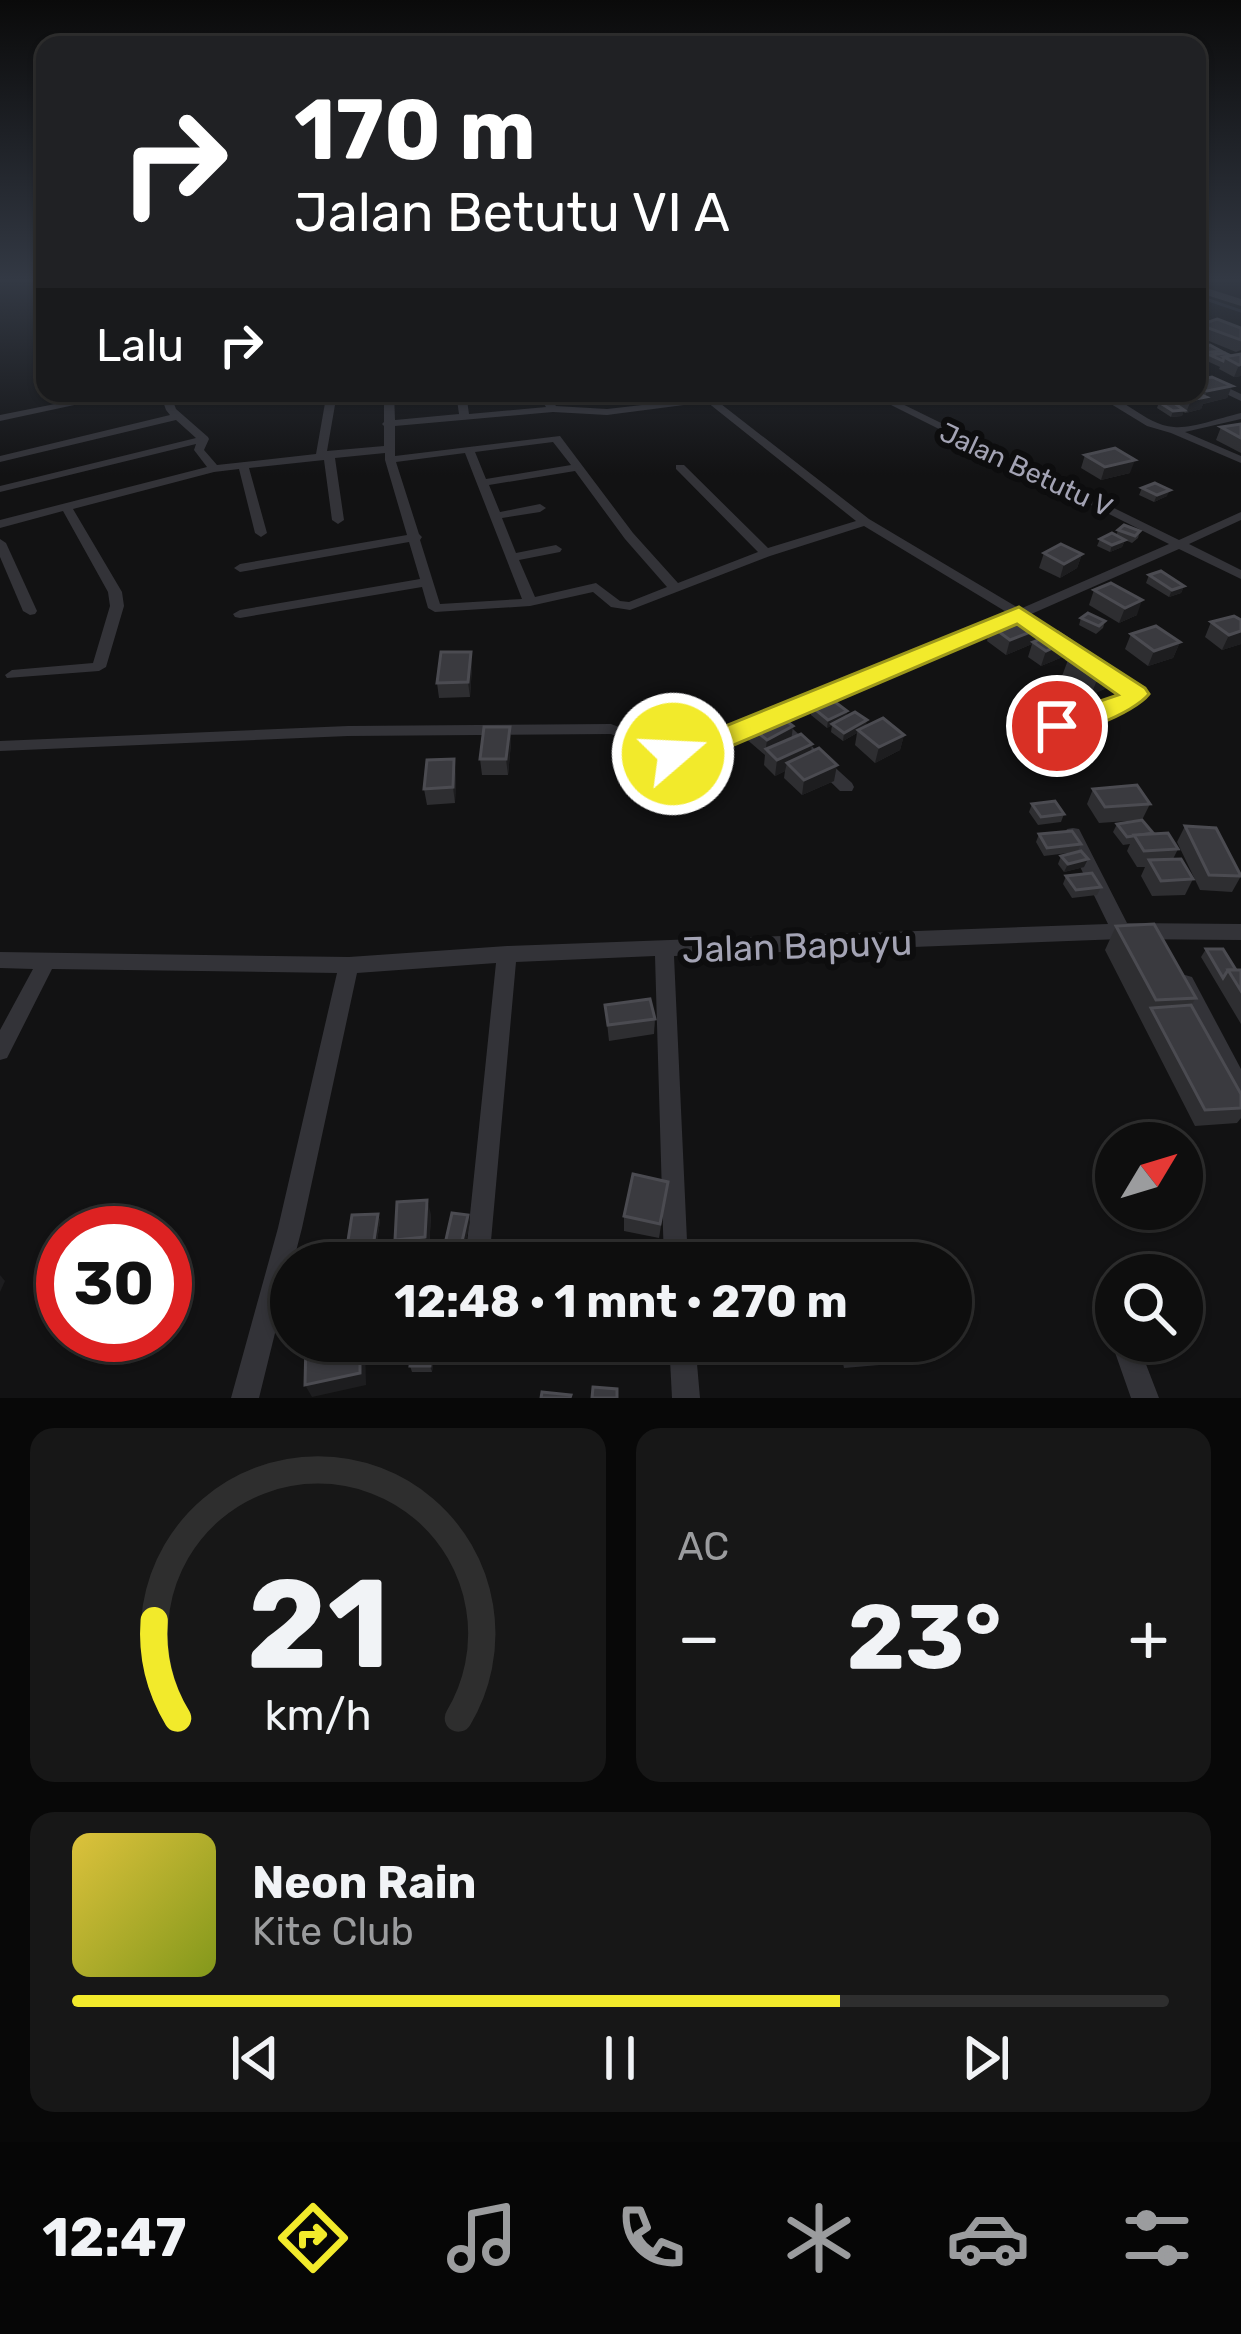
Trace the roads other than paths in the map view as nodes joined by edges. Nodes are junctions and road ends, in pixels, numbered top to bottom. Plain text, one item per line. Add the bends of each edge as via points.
1 (1206, 348) edge
2 (1241, 366) edge
3 (1206, 380) edge
4 (1241, 398) edge
5 (77, 402) edge
6 (169, 402) edge
7 (337, 402) edge
8 (388, 402) edge
9 (462, 402) edge
10 (548, 402) edge
11 (686, 402) edge
12 (713, 402) edge
13 (890, 402) edge
14 (1114, 402) edge
15 (553, 409) junction
16 (178, 416) junction
17 (1241, 416) edge
18 (0, 418) edge
19 (464, 418) junction
20 (387, 424) junction
21 (1175, 430) junction
22 (204, 439) junction
23 (469, 450) junction
24 (389, 454) junction
25 (325, 455) junction
26 (0, 459) edge
27 (1241, 460) edge
28 (244, 465) junction
29 (680, 467) dead end
30 (576, 468) junction
31 (214, 470) junction
32 (481, 483) junction
33 (0, 489) edge
34 (66, 507) junction
35 (540, 508) dead end
36 (495, 515) junction
37 (1241, 516) edge
38 (338, 520) dead end
39 (865, 522) junction
40 (0, 524) edge
41 (261, 533) dead end
42 (416, 537) junction
43 (0, 542) edge
44 (1181, 544) junction
45 (556, 549) dead end
46 (766, 553) junction
47 (514, 557) junction
48 (240, 568) dead end
49 (1241, 575) edge
50 (428, 582) junction
51 (675, 588) junction
52 (530, 602) junction
53 (30, 611) dead end
54 (240, 614) dead end
55 (1019, 614) junction
56 (12, 675) dead end
57 (772, 717) junction
58 (1057, 726) dead end
59 (0, 746) edge
60 (847, 787) dead end
61 (1073, 834) edge
62 (1121, 931) junction
63 (1241, 932) edge
64 (664, 950) junction
65 (1169, 952) junction
66 (507, 954) junction
67 (0, 960) edge
68 (46, 960) junction
69 (350, 965) junction
70 (0, 1051) edge
71 (1241, 1090) edge
72 (293, 1242) edge
73 (479, 1242) edge
74 (675, 1242) edge
75 (270, 1337) edge
76 (683, 1362) edge
77 (1132, 1362) edge
78 (245, 1398) edge
79 (686, 1398) edge
80 (1145, 1398) edge

1 - 2 street
3 - 4 street
5 - 18 street
6 - 16 street
7 - 25 street via 330,403
8 - 20 street
9 - 19 street
10 - 15 street
11 - 15 street via 600,413
12 - 39 street
13 - 44 street, Jalan Betutu V
14 - 21 street
15 - 19 street
16 - 22 street
16 - 26 street
17 - 21 street
19 - 20 street
20 - 24 street
21 - 27 street
22 - 31 street via 199,450
22 - 33 street
23 - 24 street
23 - 30 street via 556,438
23 - 32 street
24 - 25 street
24 - 42 street
25 - 28 street
25 - 38 street
28 - 31 street
28 - 41 street
29 - 46 street
30 - 32 street
30 - 51 street
31 - 34 street
32 - 36 street
34 - 40 street
34 - 56 street via 115,592 99,667
35 - 36 street
36 - 47 street
37 - 44 street
39 - 46 street
39 - 55 street
42 - 48 street
42 - 50 street
43 - 53 street
44 - 49 street, Jalan Betutu V
44 - 55 street
45 - 47 street
46 - 51 street
47 - 52 street
50 - 52 street via 438,609
50 - 54 street
51 - 52 street via 630,606 596,587
55 - 57 street
55 - 58 street via 1135,694
57 - 59 street via 673,754 610,729
57 - 60 street
61 - 62 street
62 - 64 street, Jalan Bapuyu
62 - 65 street, Jalan Bapuyu
63 - 65 street, Jalan Bapuyu
64 - 66 street
64 - 74 street, Jalan Bapuyu
65 - 71 street
66 - 69 street
66 - 73 street
67 - 68 street
68 - 69 street
68 - 70 street
69 - 72 street
75 - 78 street
76 - 79 street
77 - 80 street

